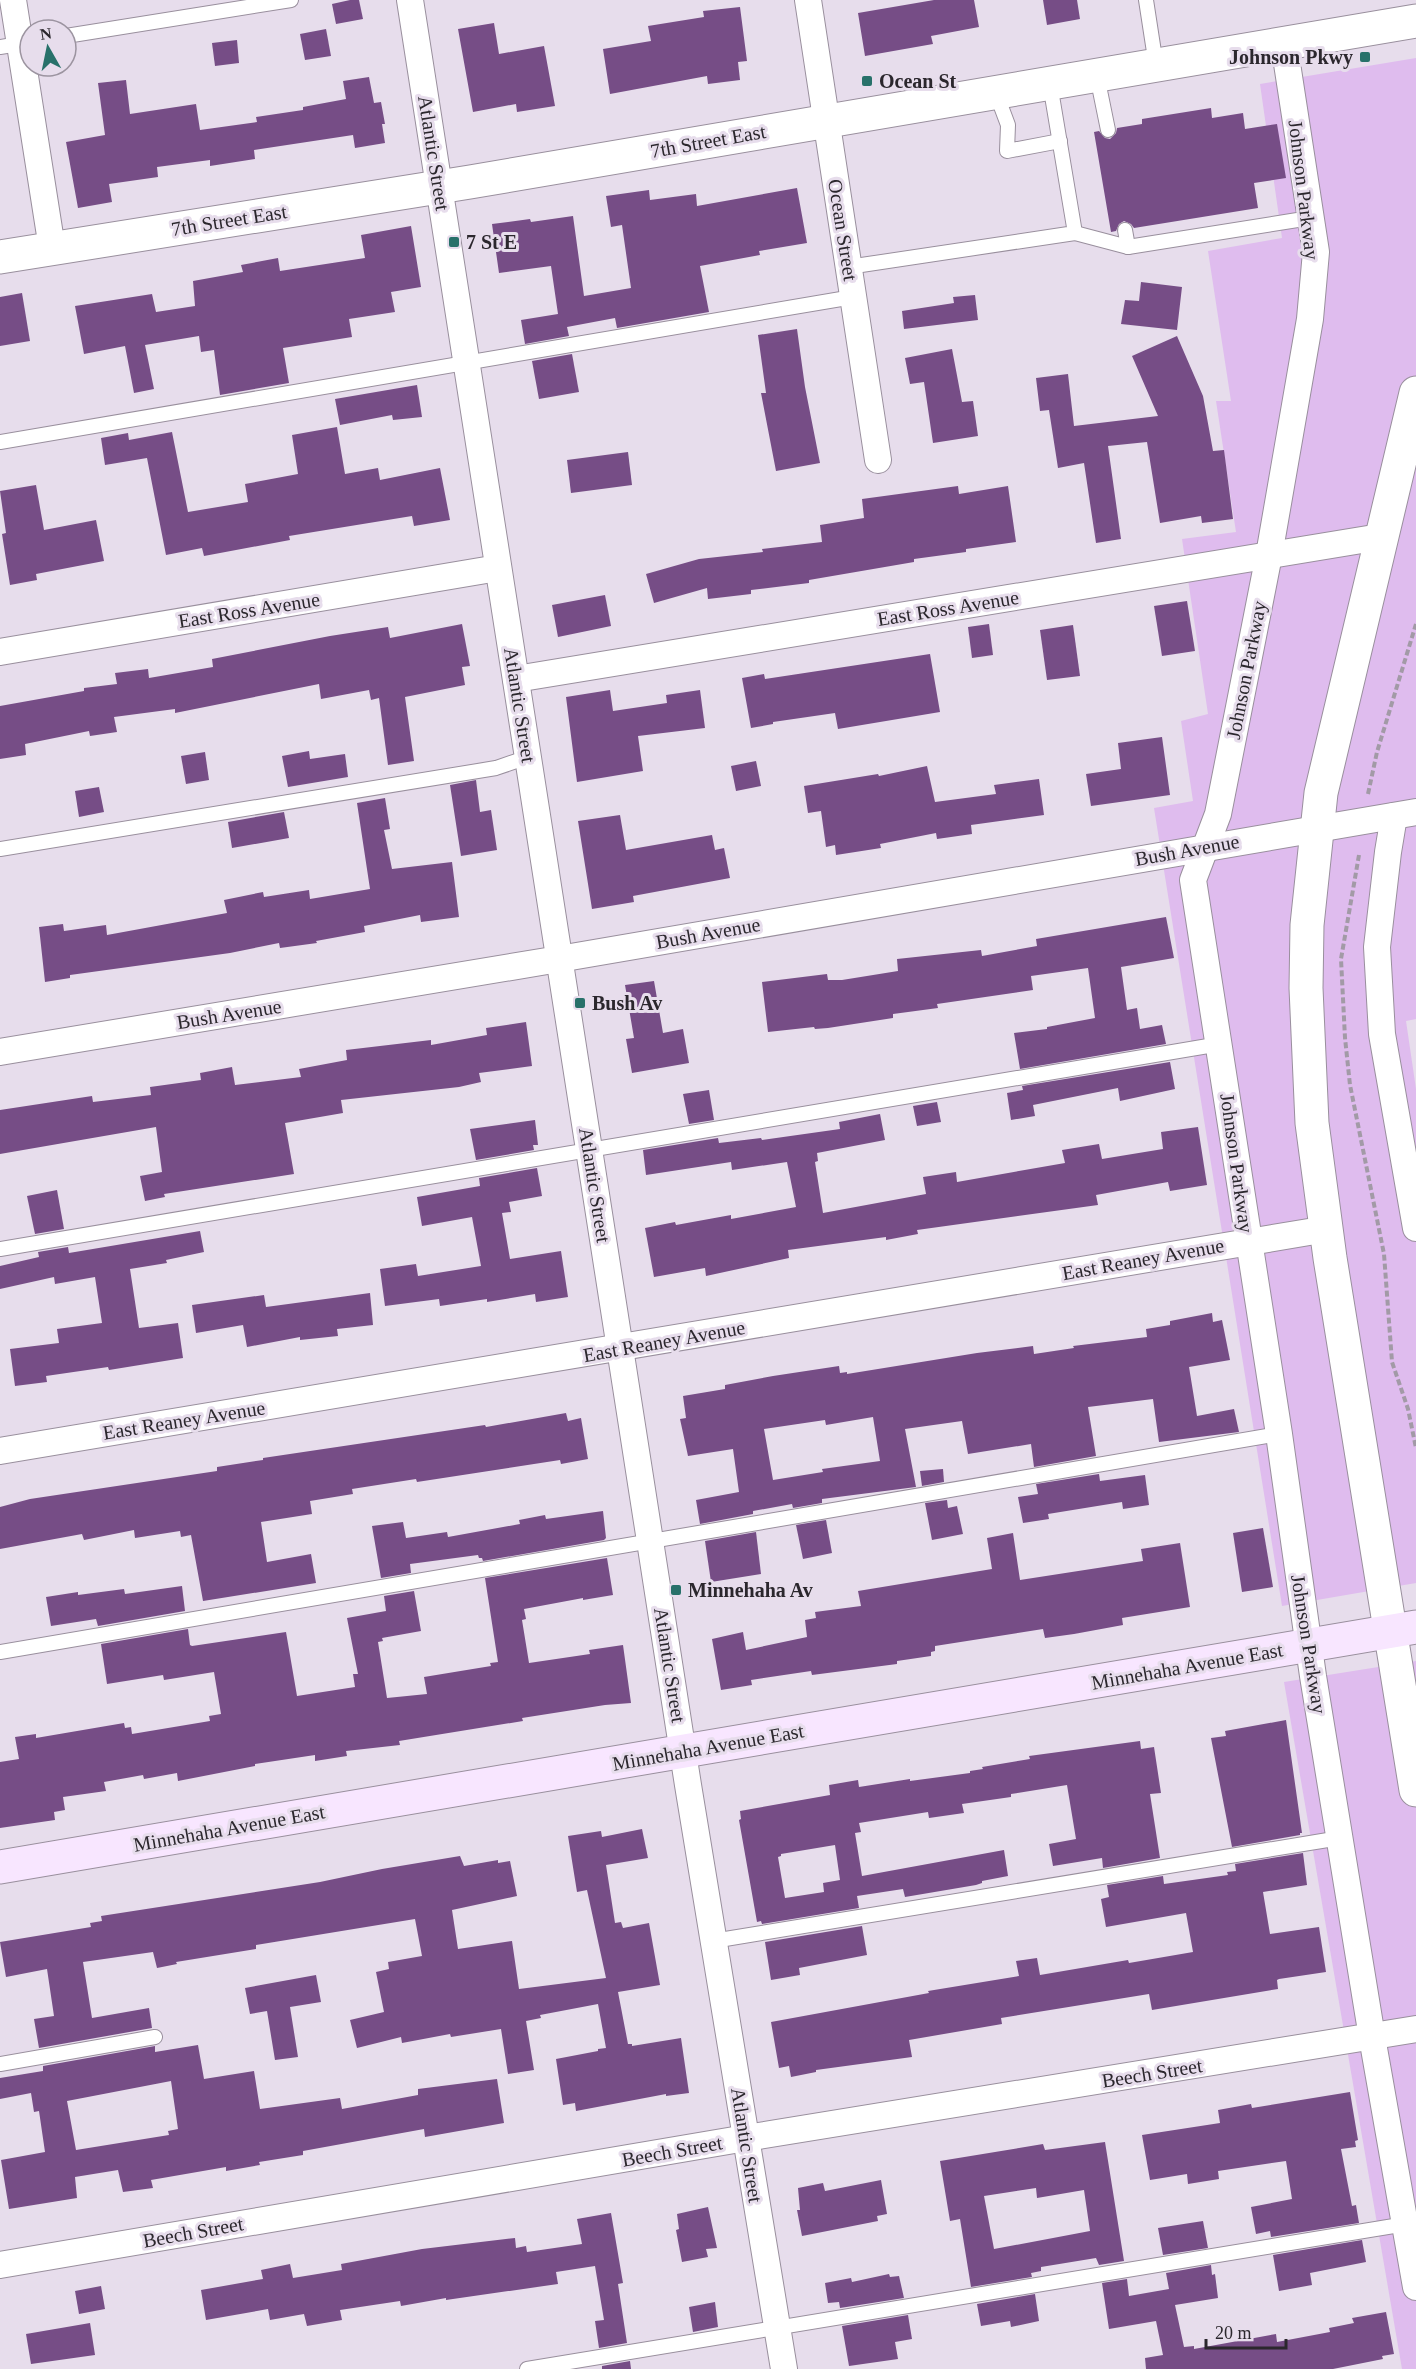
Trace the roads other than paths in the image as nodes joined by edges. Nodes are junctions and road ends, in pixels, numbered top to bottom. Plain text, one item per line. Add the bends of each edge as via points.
1 (13, 0) edge
2 (291, 0) edge
3 (410, 0) edge
4 (808, 0) edge
5 (1146, 0) edge
6 (212, 6) edge
7 (1416, 21) edge
8 (78, 34) edge
9 (16, 44) edge
10 (1284, 44) junction
11 (1156, 65) junction
12 (1097, 76) junction
13 (1050, 84) junction
14 (996, 93) junction
15 (826, 121) junction
16 (1108, 130) dead end
17 (1060, 141) junction
18 (439, 187) junction
19 (1310, 218) junction
20 (1125, 230) dead end
21 (1075, 233) junction
22 (1128, 247) junction
23 (52, 248) junction
24 (0, 257) edge
25 (848, 267) junction
26 (853, 297) junction
27 (466, 363) junction
28 (1416, 393) edge
29 (0, 442) edge
30 (878, 460) dead end
31 (1380, 537) junction
32 (1269, 555) junction
33 (498, 568) junction
34 (0, 652) edge
35 (516, 679) junction
36 (528, 757) junction
37 (1405, 814) edge
38 (1316, 829) junction
39 (1206, 847) junction
40 (0, 849) edge
41 (560, 959) junction
42 (1220, 1044) junction
43 (0, 1052) edge
44 (590, 1150) junction
45 (1415, 1218) edge
46 (1327, 1229) junction
47 (1249, 1241) junction
48 (0, 1250) edge
49 (620, 1348) junction
50 (1279, 1434) junction
51 (0, 1451) edge
52 (651, 1541) junction
53 (1403, 1630) edge
54 (1308, 1645) junction
55 (0, 1652) edge
56 (684, 1752) junction
57 (1416, 1790) edge
58 (1340, 1838) junction
59 (0, 1867) edge
60 (713, 1941) junction
61 (1416, 2029) edge
62 (154, 2037) dead end
63 (1372, 2037) junction
64 (0, 2064) edge
65 (746, 2138) junction
66 (1406, 2224) junction
67 (0, 2265) edge
68 (1416, 2287) edge
69 (777, 2328) junction
70 (527, 2369) edge
71 (784, 2369) edge

1 - 9 street
2 - 6 lane
3 - 18 street, Atlantic Street
4 - 15 street, Ocean Street
5 - 11 lane
6 - 8 lane
7 - 10 street, 7th Street East
9 - 23 street
10 - 11 street, 7th Street East
10 - 19 street, Johnson Parkway
11 - 12 street, 7th Street East
12 - 13 street, 7th Street East
12 - 16 lane
13 - 14 street, 7th Street East
13 - 17 lane
14 - 15 street, 7th Street East
14 - 17 lane via 1008,125 1007,151
15 - 18 street, 7th Street East
15 - 25 street, Ocean Street
17 - 21 lane
18 - 23 street, 7th Street East
18 - 27 street, Atlantic Street
19 - 22 lane
19 - 32 street, Johnson Parkway via 1316,252 1310,319
20 - 22 lane
21 - 22 lane
21 - 25 lane
23 - 24 street, 7th Street East
25 - 26 street, Ocean Street
26 - 27 lane
26 - 30 street, Ocean Street
27 - 29 lane
27 - 33 street, Atlantic Street
28 - 31 street
31 - 32 street, East Ross Avenue
31 - 38 street via 1323,783
32 - 35 street, East Ross Avenue
32 - 39 street, Johnson Parkway via 1218,814
33 - 34 street, East Ross Avenue
33 - 35 street, Atlantic Street
35 - 36 street, Atlantic Street
36 - 40 lane via 496,768
36 - 41 street, Atlantic Street
37 - 38 street, Bush Avenue
37 - 45 street via 1388,852 1377,947 1382,1034
38 - 39 street, Bush Avenue
38 - 46 street via 1307,925 1307,1043 1312,1123
39 - 41 street, Bush Avenue
39 - 42 street, Johnson Parkway via 1193,880
41 - 43 street, Bush Avenue
41 - 44 street, Atlantic Street
42 - 44 lane
42 - 47 street, Johnson Parkway
44 - 48 lane
44 - 49 street, Atlantic Street
46 - 47 street, East Reaney Avenue
46 - 53 street
47 - 49 street, East Reaney Avenue
47 - 50 street, Johnson Parkway
49 - 51 street, East Reaney Avenue
49 - 52 street, Atlantic Street
50 - 52 lane
50 - 54 street, Johnson Parkway
52 - 55 lane
52 - 56 street, Atlantic Street
53 - 54 main road, Minnehaha Avenue East
53 - 57 street
54 - 56 main road, Minnehaha Avenue East
54 - 58 street, Johnson Parkway
56 - 59 main road, Minnehaha Avenue East
56 - 60 street, Atlantic Street
58 - 60 lane
58 - 63 street, Johnson Parkway
60 - 65 street, Atlantic Street
61 - 63 street, Beech Street
62 - 64 lane
63 - 65 street, Beech Street
63 - 66 street, Johnson Parkway
65 - 67 street, Beech Street
65 - 69 street, Atlantic Street
66 - 68 street, Johnson Parkway
66 - 69 lane
69 - 70 lane
69 - 71 street, Atlantic Street

